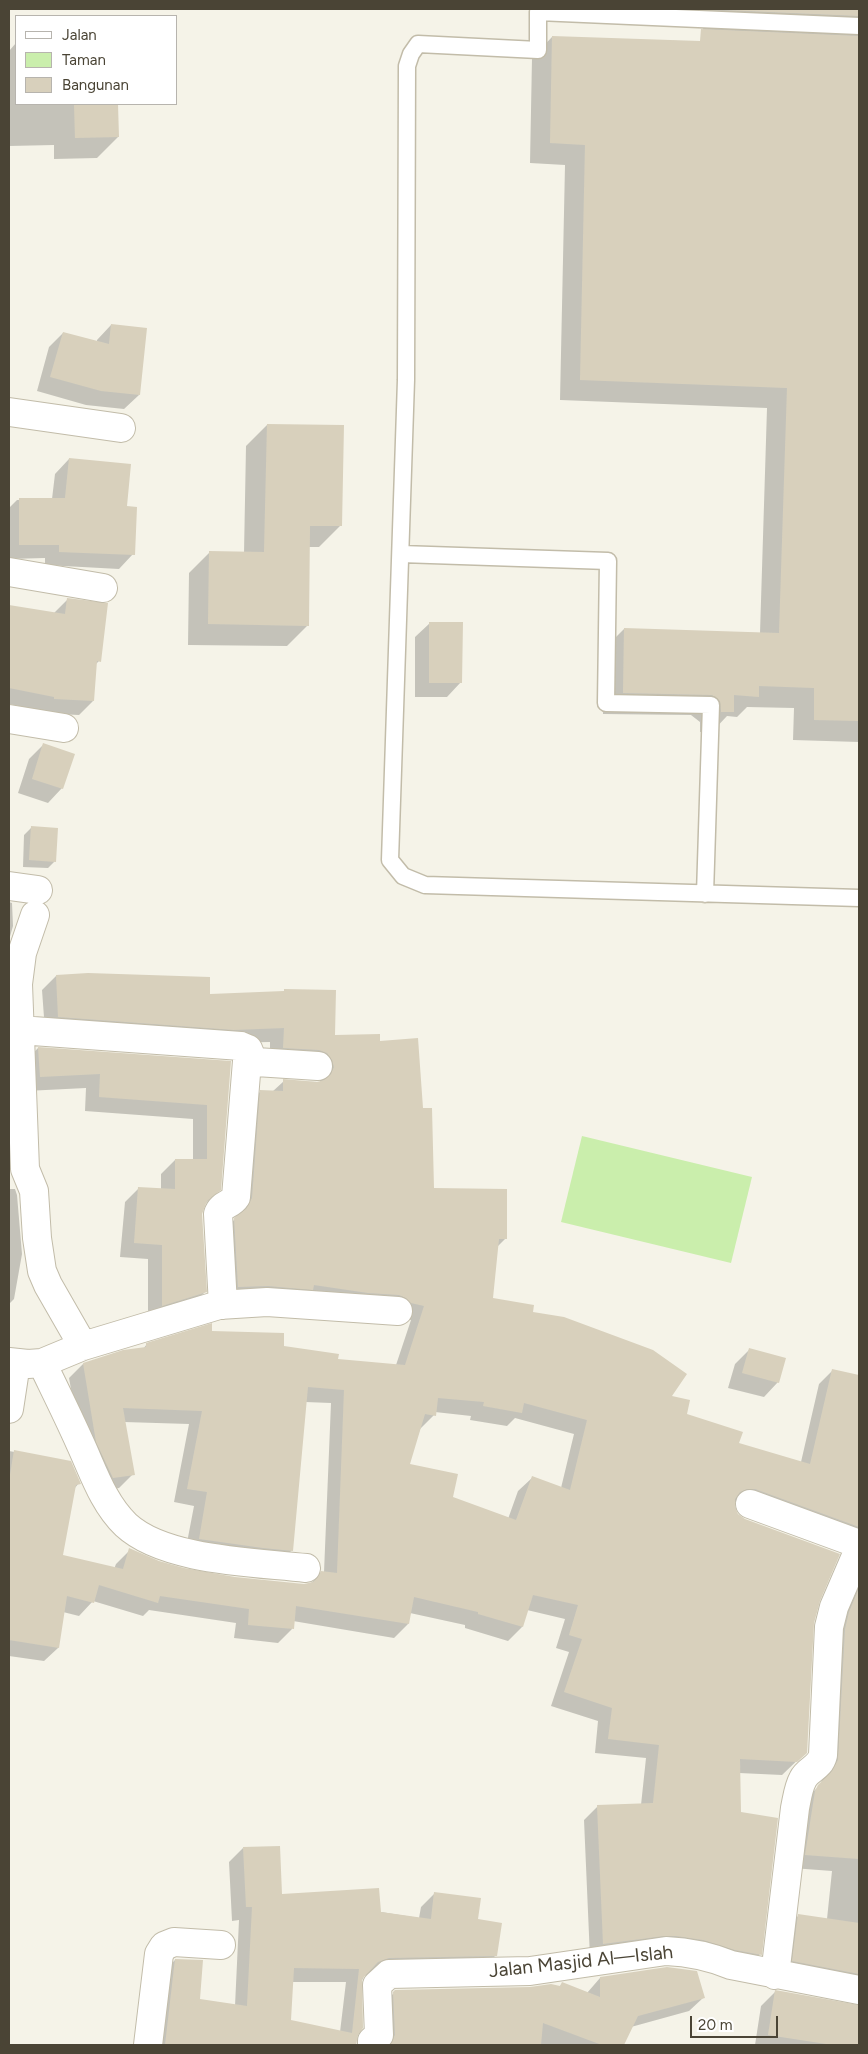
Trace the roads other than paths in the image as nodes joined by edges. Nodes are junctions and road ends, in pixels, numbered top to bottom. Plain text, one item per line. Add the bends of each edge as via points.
1 (859, 26) edge
2 (9, 412) edge
3 (122, 428) dead end
4 (401, 554) junction
5 (9, 572) edge
6 (102, 588) dead end
7 (9, 719) edge
8 (64, 728) dead end
9 (9, 886) edge
10 (705, 894) junction
11 (859, 898) edge
12 (19, 1030) junction
13 (248, 1049) junction
14 (318, 1066) dead end
15 (223, 1305) junction
16 (398, 1311) dead end
17 (83, 1346) junction
18 (22, 1363) edge
19 (9, 1409) edge
20 (750, 1504) dead end
21 (859, 1544) edge
22 (859, 1549) edge
23 (306, 1568) dead end
24 (221, 1945) dead end
25 (775, 1975) junction
26 (859, 1990) edge
27 (148, 2045) edge
28 (372, 2045) edge

1 - 4 lane via 538,12 538,50 418,44 407,66 406,380
2 - 3 street
4 - 10 lane via 390,860 403,876 425,885
4 - 10 lane via 608,561 606,703 711,705
5 - 6 street
7 - 8 street
9 - 12 street via 36,903 20,960
10 - 11 lane
12 - 13 street via 218,1044
12 - 17 street via 25,1169 34,1191 40,1258 48,1285
13 - 14 street via 256,1062
13 - 15 street via 236,1197 218,1214
15 - 16 street via 267,1302
15 - 17 street
17 - 18 street
18 - 19 street
18 - 23 street via 106,1502 127,1526 172,1549
20 - 21 street
22 - 25 street via 834,1607 829,1627 822,1762 803,1778 795,1808
24 - 27 street via 174,1942 164,1946 159,1954
25 - 26 street, Jalan Masjid Al—Islah
25 - 28 street, Jalan Masjid Al—Islah via 687,1952 666,1952 530,1971 389,1974 377,1985 379,2035

